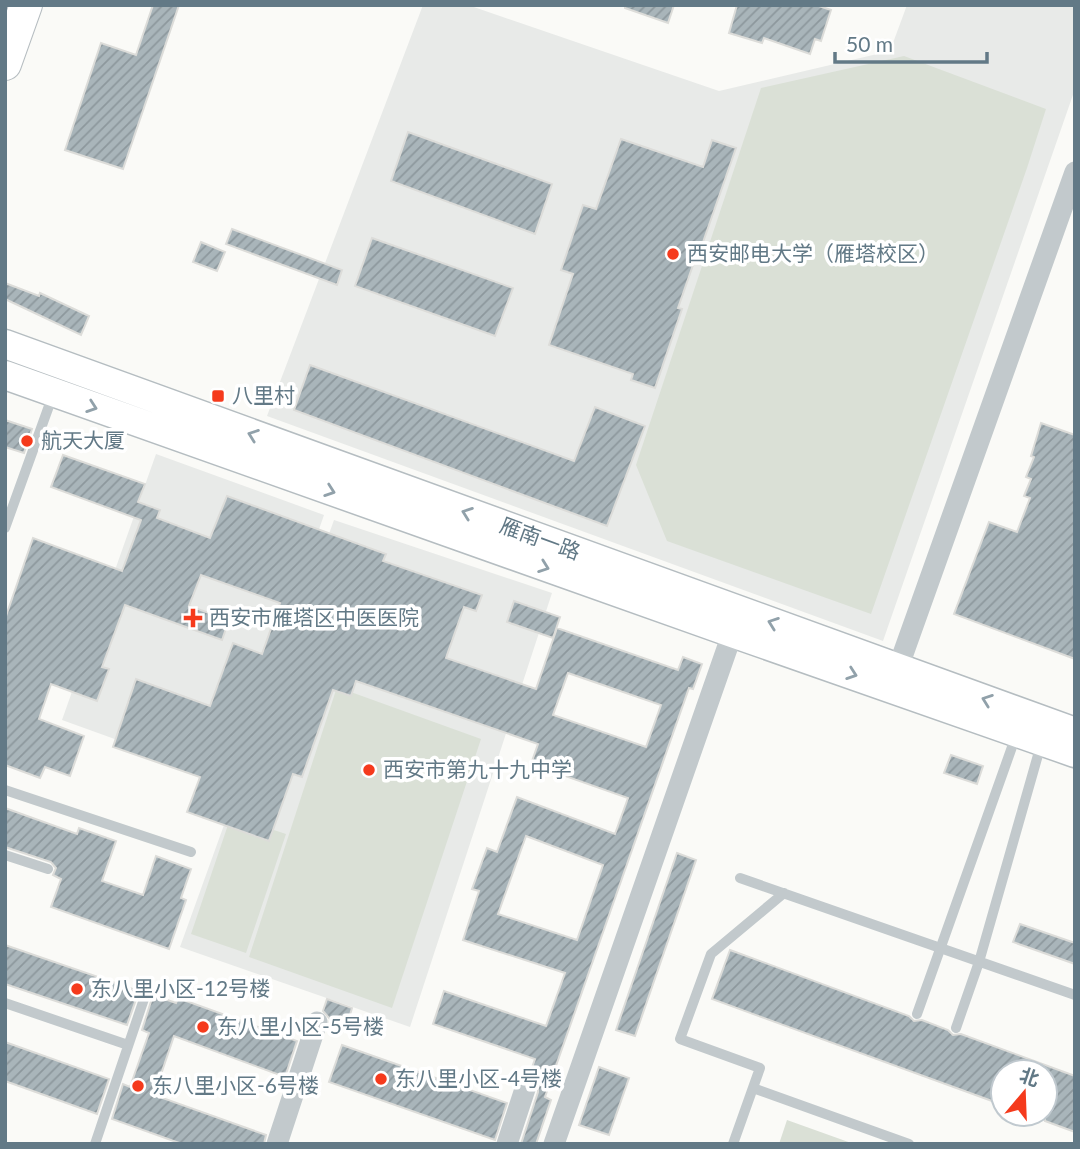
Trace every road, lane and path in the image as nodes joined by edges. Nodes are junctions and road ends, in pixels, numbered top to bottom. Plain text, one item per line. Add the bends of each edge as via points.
1 (26, 5) edge
2 (5, 64) edge
3 (1075, 172) edge
4 (5, 344) edge
5 (5, 375) edge
6 (59, 380) junction
7 (5, 528) edge
8 (736, 622) junction
9 (898, 668) junction
10 (1032, 727) junction
11 (1075, 732) edge
12 (1075, 753) edge
13 (5, 790) edge
14 (191, 852) dead end
15 (5, 855) edge
16 (48, 869) dead end
17 (740, 878) dead end
18 (784, 893) junction
19 (940, 948) junction
20 (979, 962) junction
21 (1075, 995) edge
22 (145, 996) dead end
23 (5, 1003) edge
24 (918, 1014) dead end
25 (317, 1022) dead end
26 (956, 1028) dead end
27 (128, 1045) junction
28 (752, 1088) junction
29 (525, 1089) dead end
30 (95, 1144) edge
31 (277, 1144) edge
32 (506, 1144) edge
33 (554, 1144) edge
34 (733, 1144) edge
35 (909, 1144) edge

1 - 2 main road
3 - 9 street
4 - 6 main road, 雁南一路
5 - 6 main road, 雁南一路
6 - 7 lane
6 - 8 main road, 雁南一路
9 -> 8 main road, 雁南一路
8 -> 10 main road, 雁南一路 via 897,690
8 - 33 street
10 -> 9 main road, 雁南一路
10 - 11 main road, 雁南一路
10 - 12 main road, 雁南一路
10 - 19 lane
10 - 20 lane
13 - 14 lane
15 - 16 lane
17 - 18 lane
18 - 19 lane
18 - 28 lane via 711,954 680,1039 760,1068
19 - 20 lane
19 - 24 lane
20 - 21 lane
20 - 26 lane
22 - 27 lane
23 - 27 lane
25 - 31 street
27 - 30 lane
28 - 34 lane
28 - 35 lane
29 - 32 street

